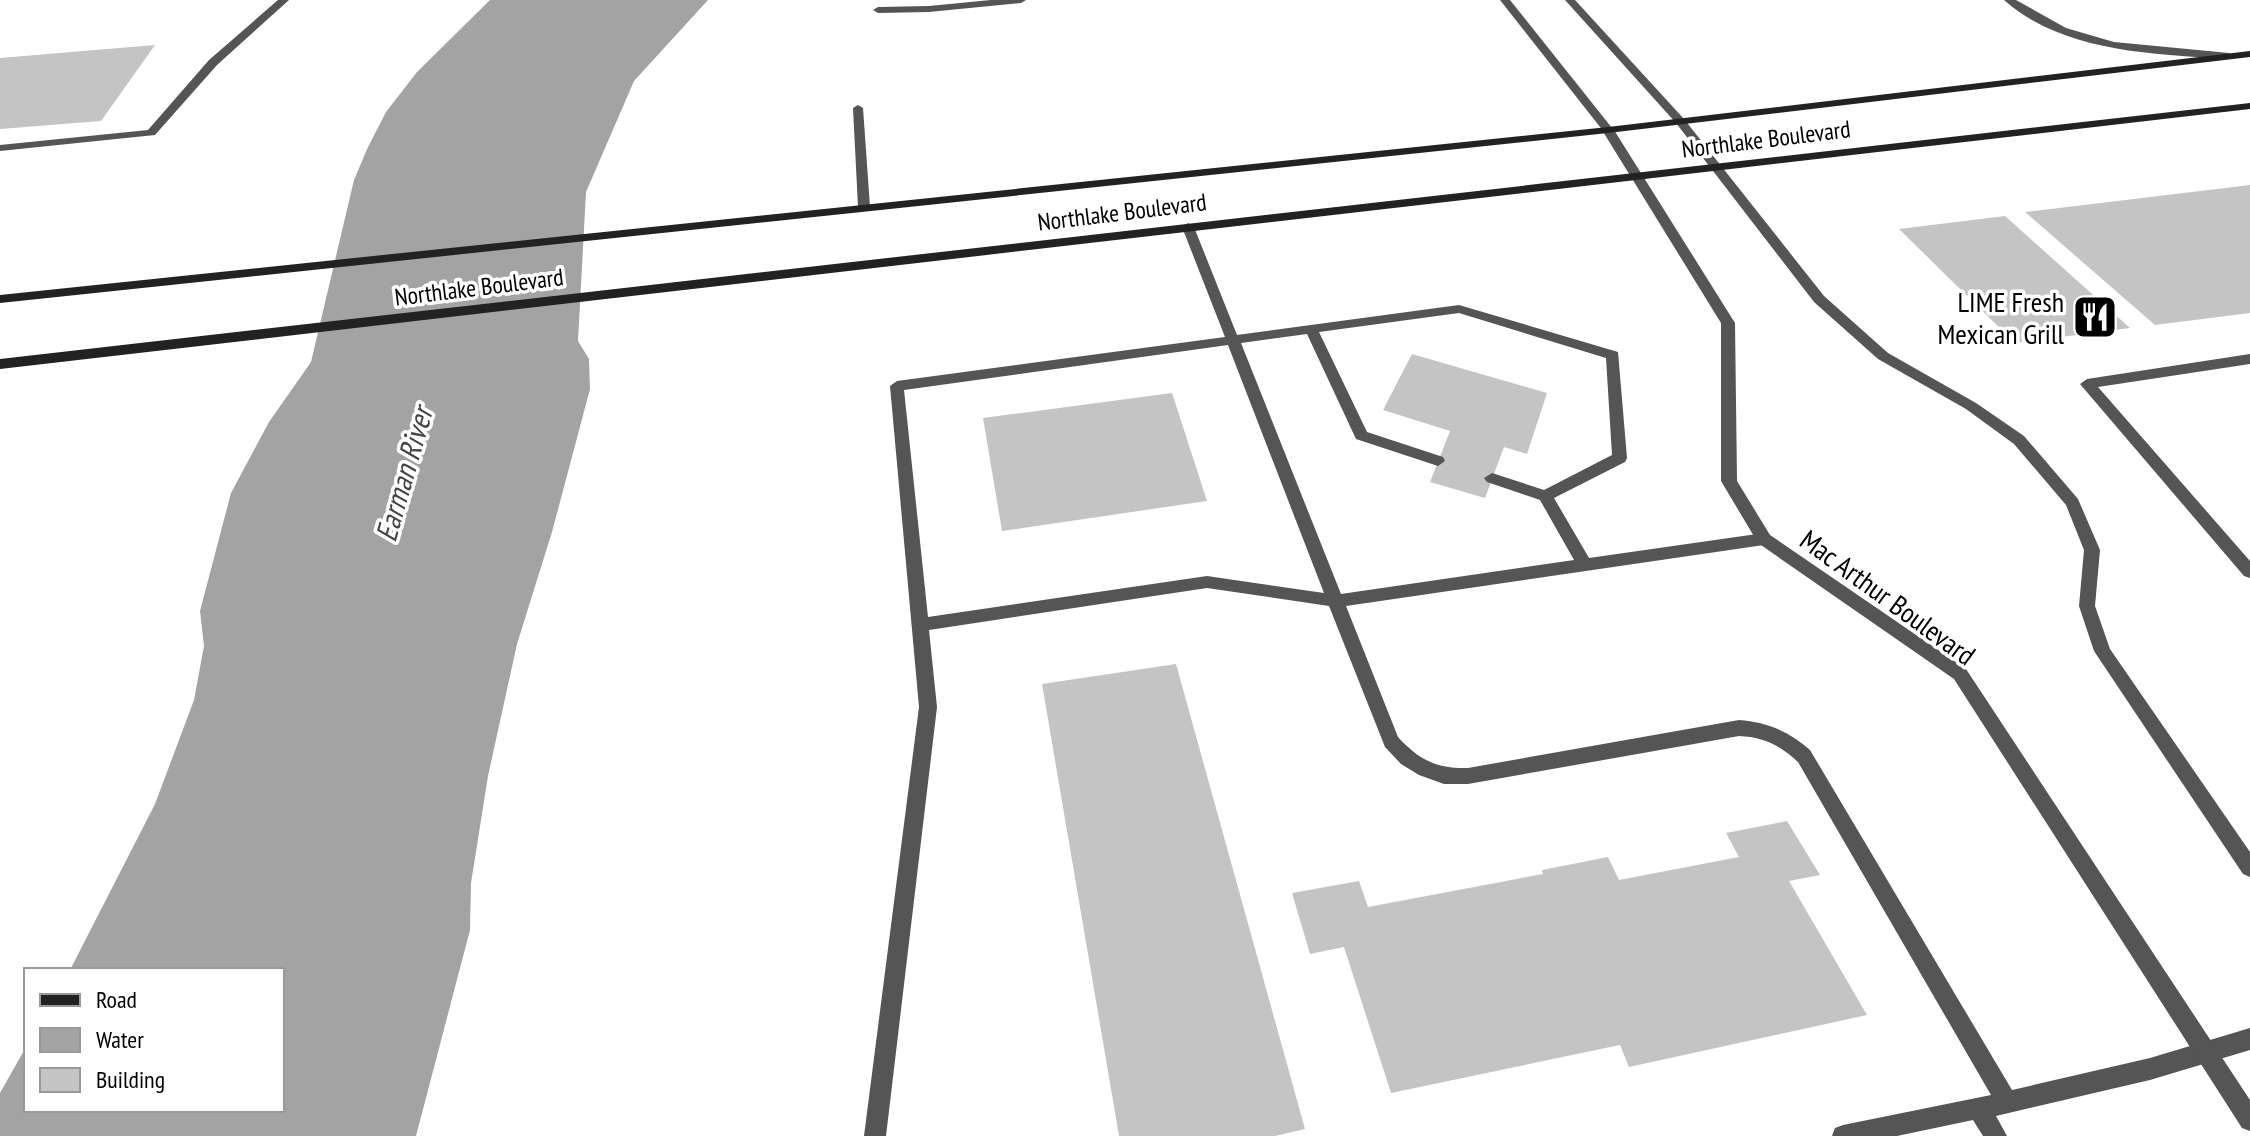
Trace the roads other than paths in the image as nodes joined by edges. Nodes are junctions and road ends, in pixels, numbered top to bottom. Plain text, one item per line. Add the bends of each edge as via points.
1 (284, 0) edge
2 (1021, 0) edge
3 (1505, 0) edge
4 (1570, 0) edge
5 (2009, 0) edge
6 (878, 10) dead end
7 (2250, 54) edge
8 (2229, 56) junction
9 (858, 108) dead end
10 (2247, 109) edge
11 (1680, 121) junction
12 (1608, 130) junction
13 (0, 148) edge
14 (1718, 167) junction
15 (1635, 176) junction
16 (864, 207) junction
17 (1188, 227) junction
18 (0, 299) edge
19 (1311, 329) junction
20 (1233, 340) junction
21 (2250, 359) edge
22 (0, 364) edge
23 (1438, 461) dead end
24 (1492, 478) dead end
25 (1545, 496) junction
26 (1764, 539) junction
27 (1585, 565) junction
28 (2250, 572) edge
29 (1336, 601) junction
30 (921, 625) junction
31 (2250, 868) edge
32 (2250, 1039) edge
33 (2207, 1053) junction
34 (2007, 1102) junction
35 (1977, 1107) junction
36 (2250, 1120) edge
37 (875, 1136) edge
38 (1843, 1136) edge
39 (1996, 1136) edge

1 - 13 street via 216,56 151,133
2 - 6 street
3 - 12 street, Mac Arthur Boulevard
4 - 11 street
5 - 8 street via 2040,22 2109,45
7 - 8 main road, Northlake Boulevard
8 - 11 main road, Northlake Boulevard
9 - 16 street
10 - 14 main road, Northlake Boulevard
11 - 12 main road, Northlake Boulevard
11 - 14 street
12 - 15 street, Mac Arthur Boulevard
12 - 16 main road, Northlake Boulevard
14 - 15 main road, Northlake Boulevard
14 - 31 street via 1819,299 1883,356 2019,440 2073,503 2092,550 2087,606 2102,651
15 - 17 main road, Northlake Boulevard
15 - 26 street, Mac Arthur Boulevard via 1728,323 1729,481
16 - 18 main road, Northlake Boulevard
17 - 20 street
17 - 22 main road, Northlake Boulevard
19 - 20 street
19 - 23 street via 1361,435
19 - 25 street via 1459,309 1613,355 1620,458
20 - 29 street
20 - 30 street via 897,386
21 - 28 street via 2087,384
24 - 25 street
25 - 27 street
26 - 27 street
26 - 33 street, Mac Arthur Boulevard via 1960,674
27 - 29 street
29 - 30 street via 1207,582
29 - 34 street via 1391,742 1427,773 1468,776 1739,728 1774,733 1794,746
30 - 37 street via 928,707
32 - 33 street
33 - 34 street
33 - 36 street, Mac Arthur Boulevard
34 - 35 street
35 - 38 street
35 - 39 street

